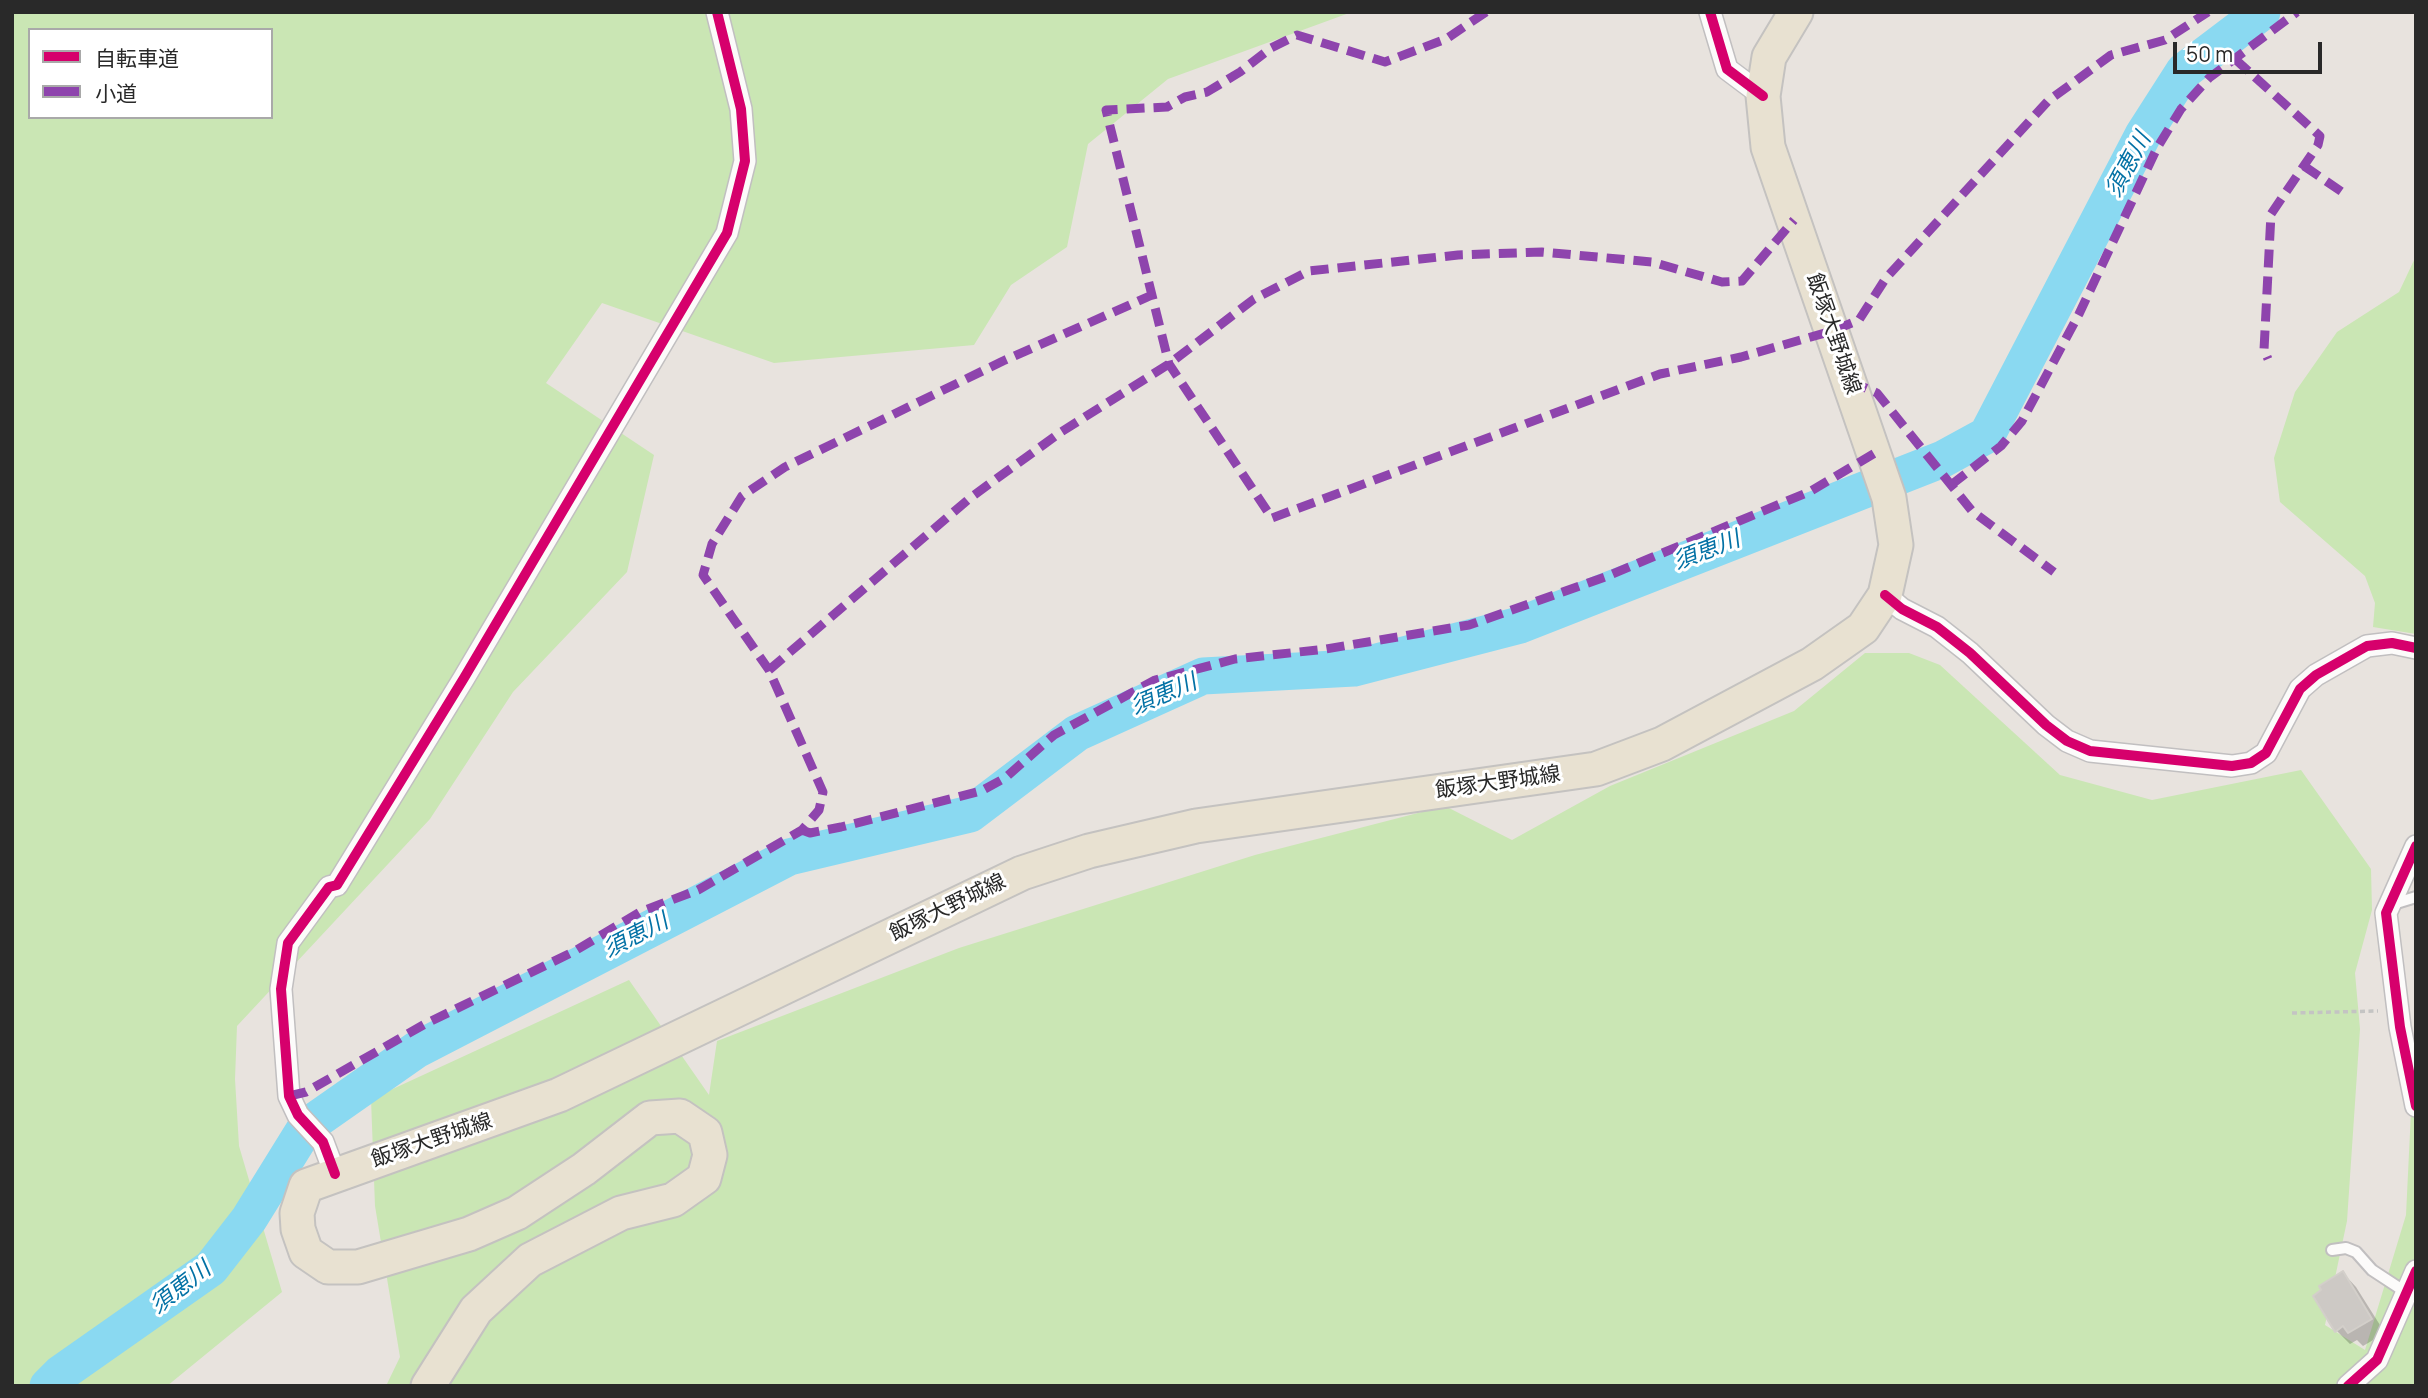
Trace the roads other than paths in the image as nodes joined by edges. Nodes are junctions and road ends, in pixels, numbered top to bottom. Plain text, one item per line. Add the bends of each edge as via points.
1 (717, 12) edge
2 (1710, 12) edge
3 (1796, 12) edge
4 (1763, 96) junction
5 (1885, 595) junction
6 (2416, 648) edge
7 (2416, 846) edge
8 (2416, 897) edge
9 (2390, 905) junction
10 (2416, 1106) edge
11 (335, 1174) junction
12 (2332, 1250) dead end
13 (2416, 1271) edge
14 (2407, 1293) junction
15 (428, 1386) edge
16 (2348, 1386) edge

1 - 11 street via 741,109 745,161 727,233 337,885 329,887 288,943 281,989 289,1096 298,1115 323,1142
2 - 4 street via 1727,69
3 - 4 main road, 飯塚大野城線 via 1769,57
4 - 5 main road, 飯塚大野城線 via 1768,147 1889,498 1896,545
5 - 6 street via 1970,653 2067,741 2090,751 2232,766 2252,763 2266,754 2300,688 2316,675 2367,646 2392,643
5 - 11 main road, 飯塚大野城線 via 1863,628 1812,664 1662,744 1596,769 1196,826 1089,851 1022,873 559,1095
7 - 9 street
8 - 9 lane
9 - 10 street via 2386,913 2398,1011
11 - 15 main road, 飯塚大野城線 via 306,1186 297,1213 298,1229 306,1252 328,1267 358,1267 469,1234 517,1213 650,1118 680,1116 705,1133 710,1156 704,1178 673,1200 621,1213 530,1260 476,1310
12 - 14 lane via 2356,1252 2372,1270
13 - 14 street
14 - 16 street via 2377,1360

